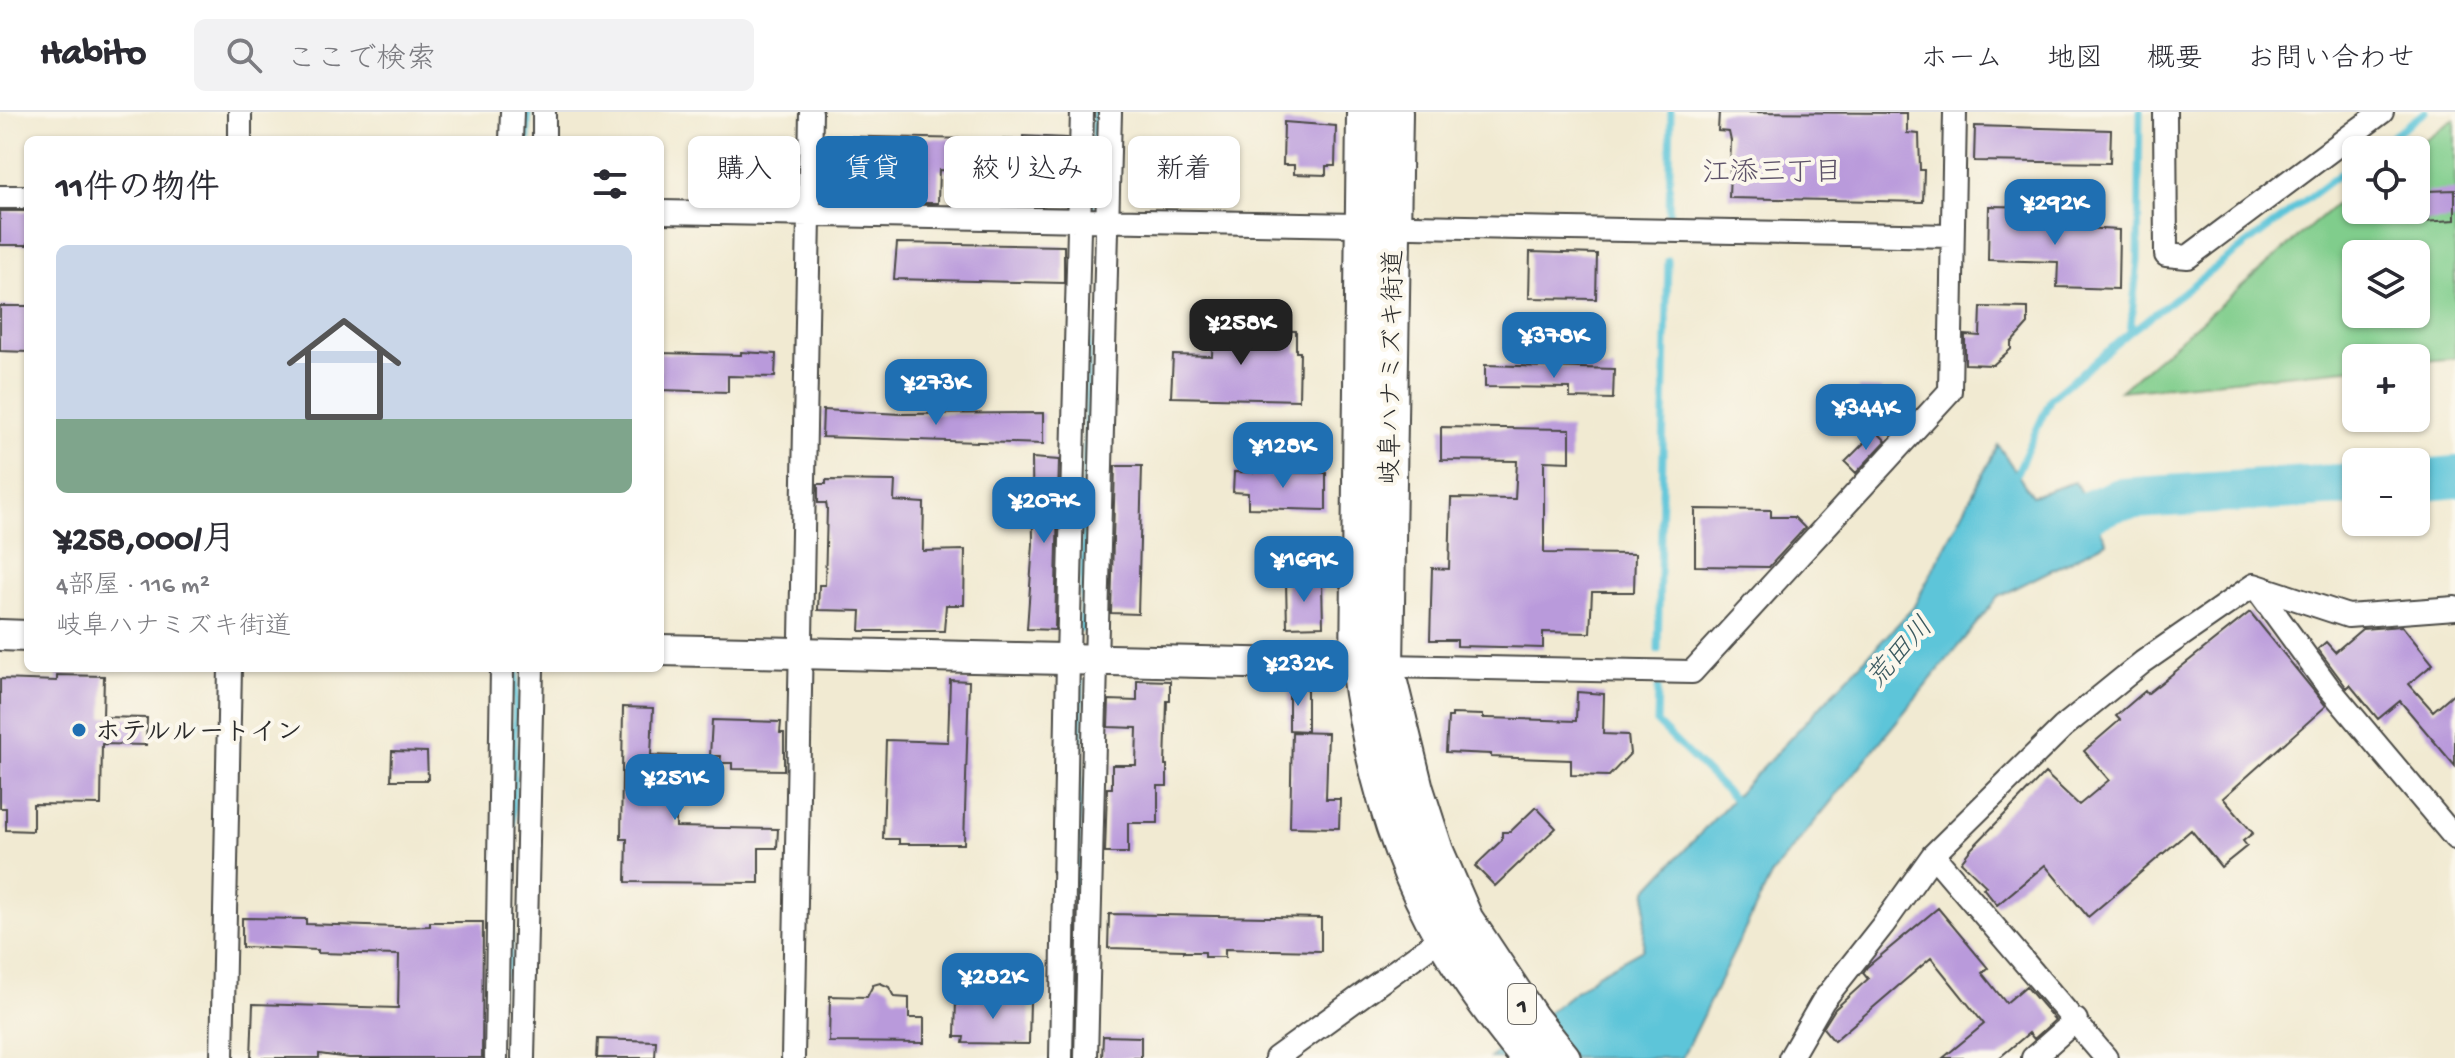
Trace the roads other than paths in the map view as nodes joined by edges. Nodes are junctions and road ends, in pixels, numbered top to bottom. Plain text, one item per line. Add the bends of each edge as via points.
1 (240, 112) edge
2 (512, 112) edge
3 (544, 112) edge
4 (811, 112) edge
5 (1082, 112) edge
6 (1110, 112) edge
7 (1364, 112) edge
8 (1395, 112) edge
9 (1955, 112) edge
10 (2165, 112) edge
11 (2382, 112) edge
12 (240, 136) edge
13 (511, 136) edge
14 (544, 136) edge
15 (0, 197) edge
16 (24, 197) edge
17 (664, 212) edge
18 (809, 215) junction
19 (1079, 221) junction
20 (1107, 221) junction
21 (1377, 225) junction
22 (1952, 236) junction
23 (2254, 585) junction
24 (2455, 608) edge
25 (0, 635) edge
26 (24, 636) edge
27 (664, 650) edge
28 (800, 652) junction
29 (1082, 658) junction
30 (1372, 666) junction
31 (230, 672) edge
32 (502, 672) edge
33 (532, 672) edge
34 (2455, 838) edge
35 (1933, 855) junction
36 (1462, 950) junction
37 (2076, 1020) junction
38 (222, 1058) edge
39 (496, 1058) edge
40 (523, 1058) edge
41 (793, 1058) edge
42 (1061, 1058) edge
43 (1086, 1058) edge
44 (1276, 1058) edge
45 (1528, 1058) edge
46 (1563, 1058) edge
47 (1790, 1058) edge
48 (2033, 1058) edge
49 (2106, 1058) edge

1 - 12 street
2 - 13 street
3 - 14 street
4 - 18 street
5 - 19 street
6 - 20 street
7 - 21 main road, 岐阜ハナミズキ街道 / 1
8 - 21 main road, 岐阜ハナミズキ街道 / 1
9 - 22 street
10 - 11 street via 2166,255 2188,257
15 - 16 street
17 - 18 street
18 - 19 street
18 - 28 street
19 - 20 street
19 - 29 street
20 - 21 street
20 - 29 street
21 - 22 street
21 - 30 main road, 岐阜ハナミズキ街道 / 1
22 - 30 street via 1950,391 1692,672
23 - 24 street via 2348,616
23 - 34 street via 2329,688
23 - 35 street via 2143,662 2063,727
25 - 26 street
27 - 28 street
28 - 29 street
28 - 41 street
29 - 30 street
29 - 42 street
29 - 43 street
30 - 36 main road, 岐阜ハナミズキ街道 / 1 via 1406,751 1436,851 1466,920
31 - 38 street
32 - 39 street
33 - 40 street
35 - 37 street
35 - 47 street via 1823,1001
36 - 44 street
36 - 45 main road, 岐阜ハナミズキ街道 / 1
36 - 46 main road, 岐阜ハナミズキ街道 / 1
37 - 48 street
37 - 49 street

